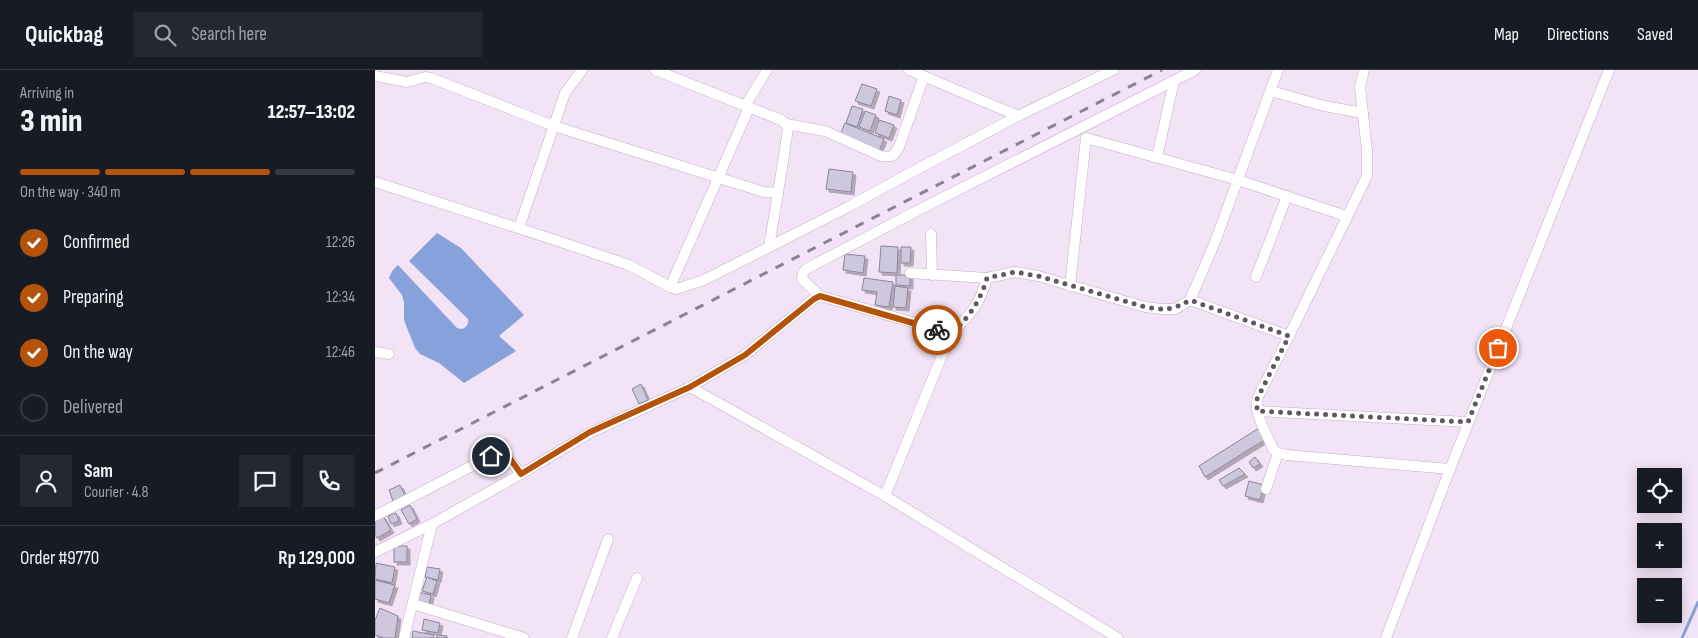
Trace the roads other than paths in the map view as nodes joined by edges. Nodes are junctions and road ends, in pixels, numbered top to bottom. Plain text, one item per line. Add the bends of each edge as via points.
1 (582, 70) edge
2 (655, 70) edge
3 (767, 70) edge
4 (909, 70) edge
5 (1113, 70) edge
6 (1195, 70) edge
7 (1278, 70) edge
8 (1364, 70) edge
9 (1609, 70) edge
10 (428, 74) edge
11 (375, 76) edge
12 (924, 76) junction
13 (1174, 81) junction
14 (1271, 91) junction
15 (747, 107) junction
16 (1363, 113) junction
17 (1018, 116) junction
18 (786, 124) junction
19 (554, 126) junction
20 (1072, 134) junction
21 (1086, 138) junction
22 (1157, 157) junction
23 (719, 178) junction
24 (1238, 180) junction
25 (375, 182) edge
26 (778, 193) junction
27 (1287, 196) junction
28 (1346, 216) junction
29 (519, 228) junction
30 (931, 234) dead end
31 (769, 247) junction
32 (910, 273) dead end
33 (932, 275) junction
34 (1256, 277) dead end
35 (987, 278) junction
36 (1070, 286) junction
37 (670, 287) junction
38 (820, 296) junction
39 (1190, 300) junction
40 (951, 334) junction
41 (1289, 336) junction
42 (375, 352) edge
43 (389, 354) dead end
44 (690, 387) junction
45 (1257, 411) junction
46 (1468, 422) junction
47 (1278, 453) junction
48 (1450, 469) junction
49 (521, 474) junction
50 (1266, 489) dead end
51 (885, 496) junction
52 (375, 516) edge
53 (432, 524) junction
54 (608, 539) dead end
55 (375, 552) edge
56 (637, 578) dead end
57 (413, 604) junction
58 (404, 638) edge
59 (524, 638) edge
60 (572, 638) edge
61 (612, 638) edge
62 (1119, 638) edge
63 (1386, 638) edge

1 - 19 street via 565,94
2 - 15 street
3 - 15 street
4 - 12 street
5 - 17 street
6 - 13 street
7 - 14 street
8 - 16 street via 1360,87
9 - 46 street
10 - 11 street via 407,82
10 - 19 street via 431,78
12 - 17 street
12 - 18 street via 895,156 890,158 825,131
13 - 20 street
13 - 22 street
14 - 16 street
14 - 24 street
15 - 18 street
15 - 23 street
16 - 28 street via 1367,176
17 - 31 street
18 - 26 street via 788,129
19 - 23 street
19 - 29 street
20 - 21 street
20 - 38 street via 806,269 802,279
21 - 22 street
21 - 36 street
22 - 24 street
23 - 26 street
23 - 37 street
24 - 27 street
24 - 39 street
25 - 29 street
26 - 31 street
27 - 28 street
27 - 34 street
28 - 41 street
29 - 37 street via 629,265
30 - 33 street
31 - 37 street via 704,280 676,289
32 - 33 street
33 - 35 street
35 - 36 street via 1015,272
35 - 40 street via 974,309
36 - 39 street via 1162,310 1175,309
38 - 40 street
38 - 44 street via 745,355
39 - 41 street
40 - 51 street
41 - 45 street via 1257,399
42 - 43 street
44 - 49 street via 590,432
44 - 51 street
45 - 46 street
45 - 47 street via 1273,449
46 - 48 street
47 - 48 street
47 - 50 street
48 - 63 street
49 - 52 street via 505,454 497,453
49 - 53 street
51 - 62 street
53 - 55 street
53 - 57 street
54 - 60 street
56 - 61 street
57 - 58 street
57 - 59 street

